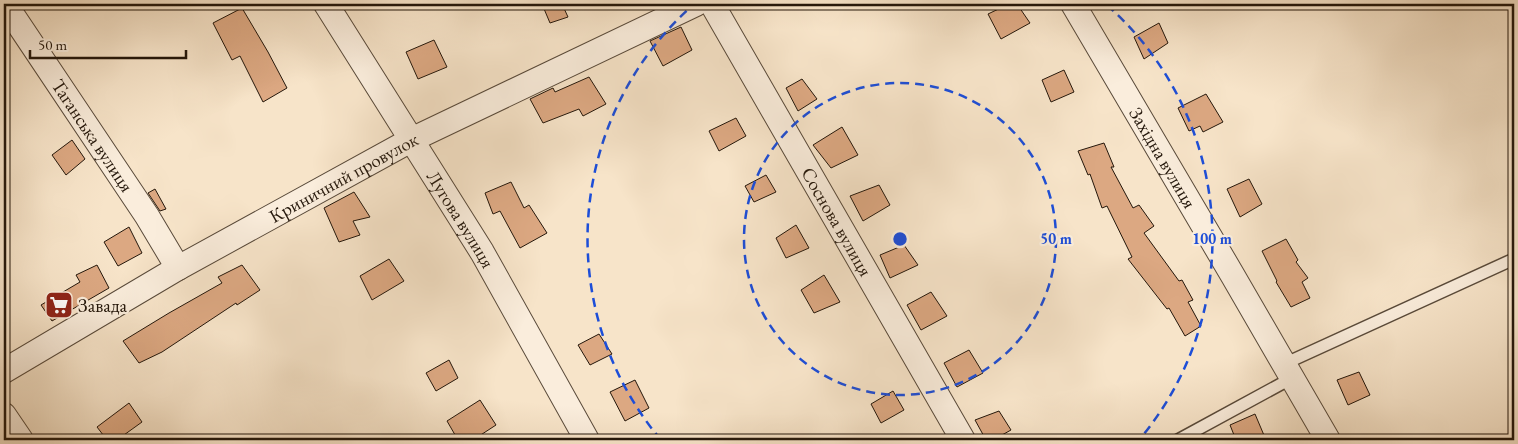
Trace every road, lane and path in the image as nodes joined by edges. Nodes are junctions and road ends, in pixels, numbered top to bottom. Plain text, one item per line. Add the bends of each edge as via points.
1 (5, 4) edge
2 (326, 4) edge
3 (696, 4) edge
4 (712, 4) edge
5 (1073, 4) edge
6 (411, 140) junction
7 (1514, 258) edge
8 (178, 268) junction
9 (4, 371) edge
10 (1288, 371) junction
11 (4, 415) edge
12 (585, 438) edge
13 (21, 440) edge
14 (963, 440) edge
15 (1178, 440) edge
16 (1328, 440) edge

1 - 8 street, Таганська вулиця via 147,216
2 - 6 street, Лугова вулиця
3 - 6 street, Криничний провулок
4 - 14 street, Соснова вулиця
5 - 10 street, Західна вулиця
6 - 8 street, Криничний провулок
6 - 12 street, Лугова вулиця via 482,252
7 - 10 lane
8 - 9 street, Криничний провулок
10 - 15 lane
10 - 16 street, Західна вулиця
11 - 13 street

